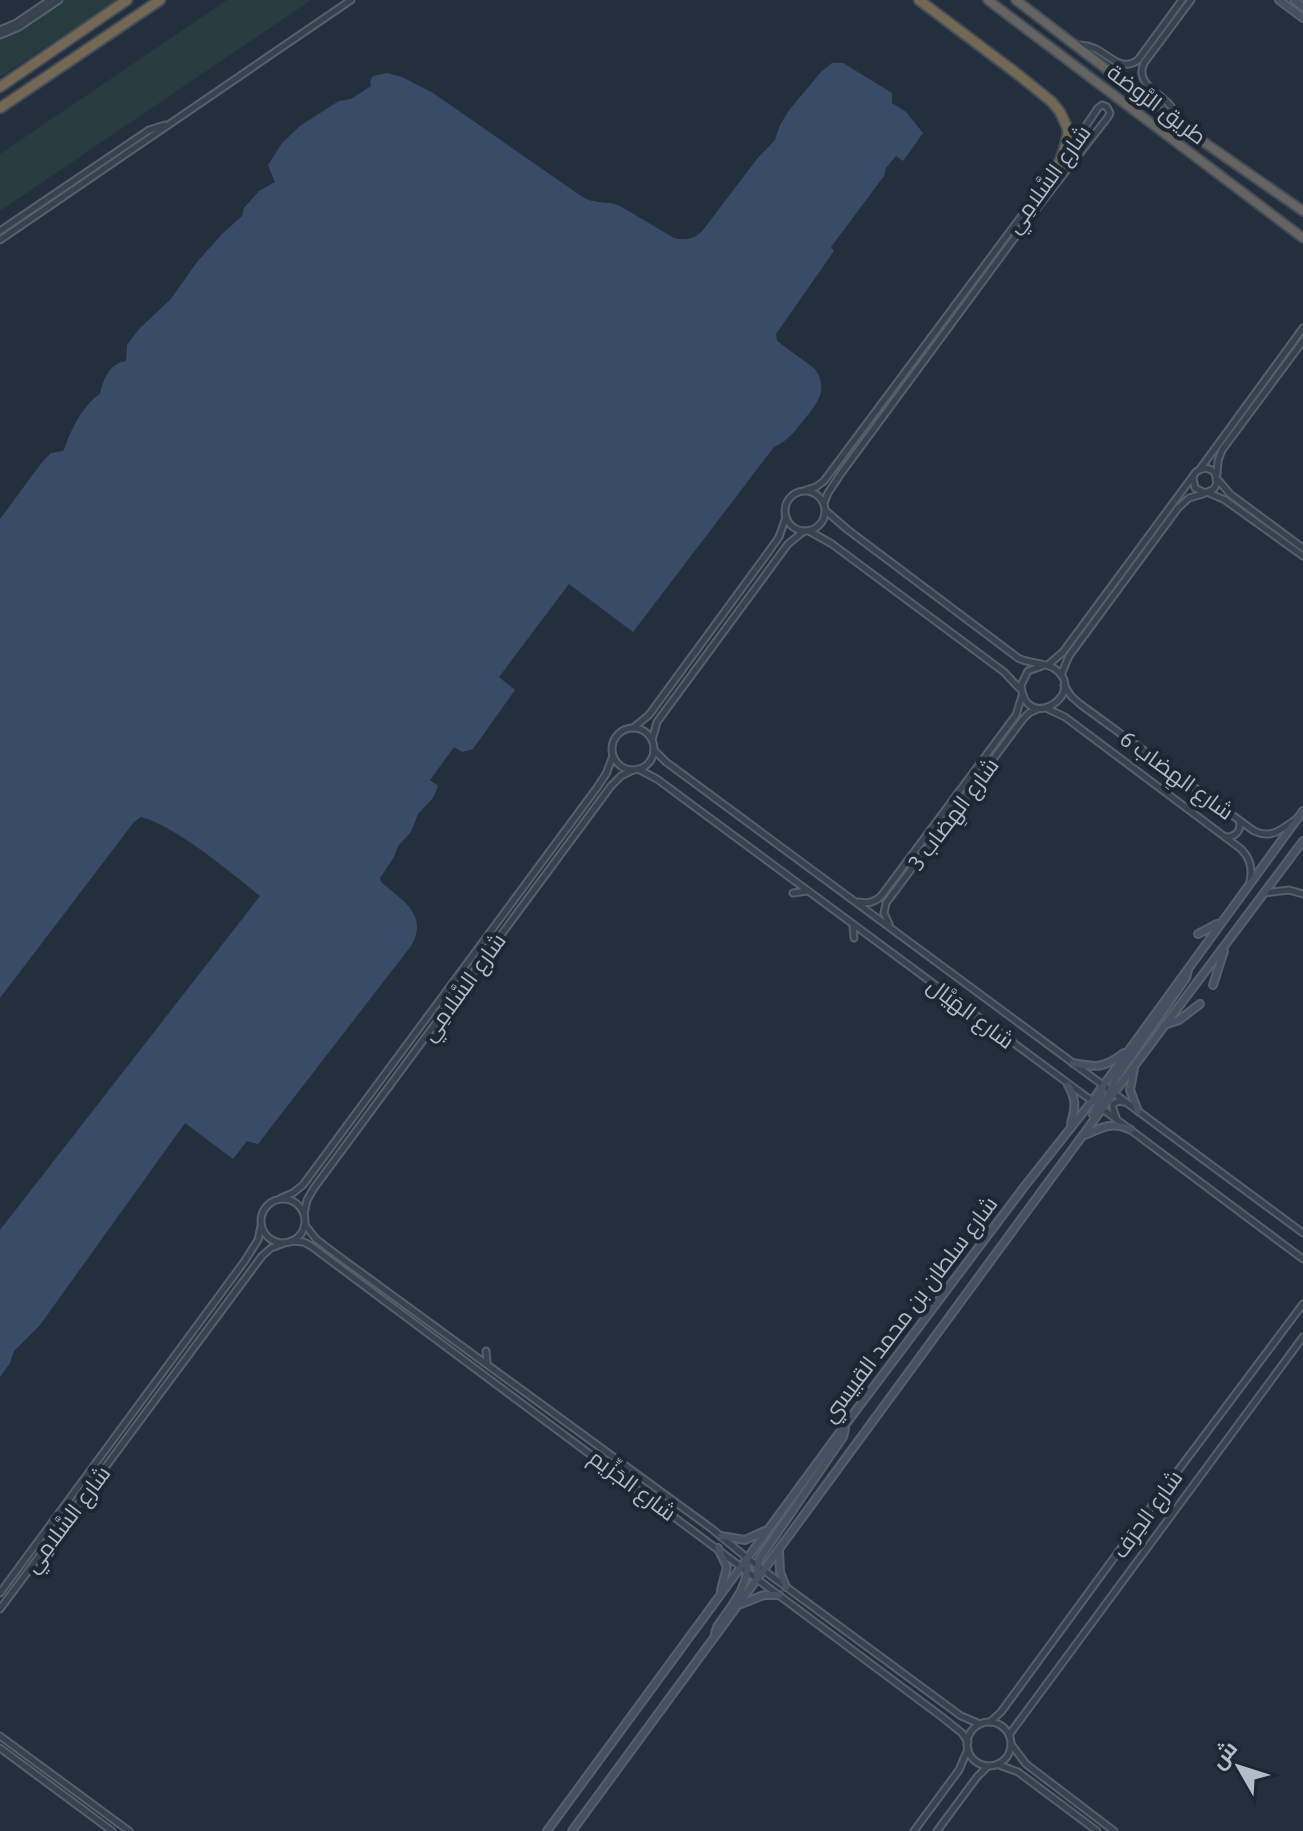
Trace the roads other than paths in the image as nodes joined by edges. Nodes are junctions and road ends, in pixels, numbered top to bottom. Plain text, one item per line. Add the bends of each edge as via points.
1 (50, 0) edge
2 (59, 0) edge
3 (127, 0) edge
4 (160, 0) edge
5 (351, 0) edge
6 (919, 0) edge
7 (988, 0) edge
8 (1016, 0) edge
9 (1182, 0) edge
10 (1191, 0) edge
11 (1279, 0) edge
12 (1294, 0) edge
13 (1303, 7) edge
14 (1303, 18) edge
15 (0, 32) edge
16 (1076, 45) junction
17 (0, 87) edge
18 (0, 108) edge
19 (166, 125) junction
20 (1185, 129) junction
21 (146, 131) junction
22 (149, 139) junction
23 (1057, 168) junction
24 (1303, 211) edge
25 (0, 231) edge
26 (1303, 238) edge
27 (0, 240) edge
28 (1303, 328) edge
29 (1303, 341) edge
30 (1199, 470) junction
31 (1193, 478) junction
32 (1217, 478) junction
33 (806, 490) junction
34 (1206, 493) junction
35 (824, 503) junction
36 (826, 511) junction
37 (786, 517) junction
38 (807, 531) junction
39 (1303, 548) edge
40 (1303, 556) edge
41 (1045, 666) junction
42 (1061, 676) junction
43 (1064, 685) junction
44 (1022, 693) junction
45 (1044, 709) junction
46 (633, 728) junction
47 (652, 740) junction
48 (654, 750) junction
49 (613, 756) junction
50 (636, 770) junction
51 (1301, 814) edge
52 (1238, 819) junction
53 (1225, 836) junction
54 (1303, 841) edge
55 (1249, 882) junction
56 (887, 889) junction
57 (807, 891) junction
58 (793, 893) dead end
59 (894, 894) junction
60 (1263, 894) junction
61 (1303, 894) edge
62 (854, 901) junction
63 (1221, 923) junction
64 (853, 925) junction
65 (891, 928) junction
66 (1198, 934) dead end
67 (854, 938) dead end
68 (1226, 944) junction
69 (1188, 969) junction
70 (1213, 985) dead end
71 (1200, 1004) dead end
72 (1164, 1025) junction
73 (1130, 1049) junction
74 (1073, 1063) junction
75 (1134, 1065) junction
76 (1068, 1085) junction
77 (1109, 1089) junction
78 (1129, 1104) junction
79 (1097, 1105) junction
80 (1138, 1111) junction
81 (1118, 1120) junction
82 (1069, 1130) junction
83 (1131, 1130) junction
84 (1082, 1137) junction
85 (1043, 1190) junction
86 (281, 1198) junction
87 (304, 1214) junction
88 (305, 1225) junction
89 (261, 1226) junction
90 (1303, 1233) edge
91 (287, 1242) junction
92 (1303, 1259) edge
93 (1303, 1304) edge
94 (1303, 1337) edge
95 (486, 1351) dead end
96 (487, 1364) junction
97 (845, 1425) junction
98 (770, 1529) junction
99 (721, 1536) junction
100 (718, 1548) junction
101 (779, 1549) junction
102 (747, 1558) junction
103 (741, 1567) junction
104 (760, 1568) junction
105 (748, 1572) junction
106 (757, 1578) junction
107 (786, 1587) junction
108 (0, 1593) edge
109 (779, 1595) junction
110 (719, 1598) junction
111 (737, 1606) junction
112 (0, 1609) edge
113 (714, 1638) junction
114 (990, 1722) junction
115 (980, 1724) junction
116 (1009, 1735) junction
117 (0, 1736) edge
118 (1011, 1744) junction
119 (968, 1745) junction
120 (0, 1748) edge
121 (991, 1765) junction
122 (112, 1831) edge
123 (129, 1831) edge
124 (547, 1831) edge
125 (572, 1831) edge
126 (914, 1831) edge
127 (937, 1831) edge
128 (1097, 1831) edge
129 (1114, 1831) edge

1 - 15 street
2 - 15 street via 19,27
3 - 17 highway
4 - 18 highway
5 - 19 street
6 - 23 highway via 1052,102 1068,133
7 - 26 highway, طريق الرَّوضة
8 - 16 highway, طريق الرَّوضة
9 - 16 street via 1132,64 1122,65 1093,48
10 - 20 street via 1141,72
11 - 14 main road
12 - 13 main road
16 - 20 highway, طريق الرَّوضة
19 - 21 street
19 - 22 street
20 - 24 highway, طريق الرَّوضة
21 - 22 street via 153,133
21 - 25 street
22 - 27 street
23 - 33 street, شارع السَّلامِي via 824,481
23 - 35 street, شارع السَّلامِي via 1097,109 1107,107 1108,117
28 - 30 street
29 - 32 street via 1222,450
30 - 31 street
30 - 32 street via 1210,469
31 - 34 street via 1195,488
31 - 41 street via 1060,656
32 - 34 street via 1214,489
32 - 39 street via 1230,494
33 - 35 street
33 - 37 street via 788,501
34 - 40 street via 1225,500
34 - 42 street via 1178,508 1069,656
35 - 36 street
36 - 38 street via 819,526
36 - 41 street via 1018,658
37 - 38 street via 793,527
37 - 46 street via 767,554 649,715
38 - 44 street via 1004,672
38 - 47 street via 788,544 657,722
41 - 42 street
41 - 44 street via 1024,675
42 - 43 street
43 - 45 street via 1060,700
43 - 52 street, شارع الهِضاب 6 via 1080,704
44 - 45 street via 1028,703
44 - 56 street, شارع الهِضاب 3 via 1016,715
45 - 53 street, شارع الهِضاب 6 via 1065,717
45 - 59 street, شارع الهِضاب 3 via 1023,719
46 - 47 street
46 - 49 street via 615,737
47 - 48 street
48 - 50 street via 651,760
48 - 62 street, شارع الهَيَّال
49 - 50 street via 624,768
49 - 86 street, شارع السَّلامِي via 596,789 303,1185
50 - 57 street, شارع الهَيَّال via 657,779
50 - 87 street, شارع السَّلامِي via 611,786 312,1192
51 - 52 street, شارع الهِضاب 6 via 1268,835
51 - 55 main road, شارع سلطان بن محمد القبيسي
52 - 53 street via 1237,833
53 - 55 street, شارع الهِضاب 6 via 1248,857
54 - 60 main road, شارع سلطان بن محمد القبيسي
55 - 63 main road, شارع سلطان بن محمد القبيسي
56 - 59 street via 888,895
56 - 62 street, شارع الهِضاب 3 via 875,901
57 - 58 street
57 - 64 street, شارع الهَيَّال
59 - 65 street, شارع الهِضاب 3 via 884,909
60 - 61 street
60 - 68 main road, شارع سلطان بن محمد القبيسي
62 - 65 street, شارع الهَيَّال
63 - 66 main road
63 - 69 main road, شارع سلطان بن محمد القبيسي
64 - 67 street
64 - 76 street, شارع الهَيَّال
65 - 74 street, شارع الهَيَّال
68 - 70 main road
68 - 72 main road, شارع سلطان بن محمد القبيسي
69 - 73 main road, شارع سلطان بن محمد القبيسي
69 - 77 main road
71 - 72 main road
72 - 75 main road, شارع سلطان بن محمد القبيسي
73 - 74 main road via 1106,1066
73 - 77 main road, شارع سلطان بن محمد القبيسي
74 - 77 street, شارع الهَيَّال
75 - 77 main road, شارع سلطان بن محمد القبيسي
75 - 80 main road via 1130,1090
76 - 79 street, شارع الهَيَّال
76 - 82 main road via 1076,1105
77 - 78 street, شارع الهَيَّال
77 - 79 main road, شارع سلطان بن محمد القبيسي
77 - 79 main road, شارع سلطان بن محمد القبيسي
78 - 80 street, شارع الهَيَّال
78 - 81 street via 1114,1103
79 - 81 street, شارع الهَيَّال
79 - 82 main road, شارع سلطان بن محمد القبيسي
79 - 84 main road, شارع سلطان بن محمد القبيسي
79 - 85 main road
80 - 90 street, شارع الهَيَّال
81 - 83 street, شارع الهَيَّال
82 - 97 main road, شارع سلطان بن محمد القبيسي
83 - 84 main road via 1104,1126
83 - 92 street, شارع الهَيَّال
84 - 85 main road, شارع سلطان بن محمد القبيسي
85 - 101 main road, شارع سلطان بن محمد القبيسي
86 - 87 street via 295,1202
86 - 89 street via 264,1209
87 - 88 street
88 - 91 street
88 - 96 street, شارع الجَزِّيم via 316,1239
89 - 91 street via 270,1238
89 - 108 street, شارع السَّلامِي via 244,1262
91 - 100 street, شارع الجَزِّيم via 311,1246
91 - 112 street, شارع السَّلامِي via 262,1256
93 - 114 street, شارع الحِرَف
94 - 116 street, شارع الحِرَف
95 - 96 street
96 - 99 street, شارع الجَزِّيم
97 - 98 main road, شارع سلطان بن محمد القبيسي
97 - 104 main road via 843,1437 767,1546
98 - 99 main road via 745,1540
98 - 102 main road, شارع سلطان بن محمد القبيسي
99 - 102 street, شارع الجَزِّيم
100 - 103 street, شارع الجَزِّيم
100 - 110 main road via 727,1567
101 - 104 main road, شارع سلطان بن محمد القبيسي
101 - 107 main road
102 - 103 main road, شارع سلطان بن محمد القبيسي
102 - 104 street, شارع الجَزِّيم
102 - 105 main road
103 - 105 street, شارع الجَزِّيم
103 - 110 main road, شارع سلطان بن محمد القبيسي
104 - 106 main road, شارع سلطان بن محمد القبيسي
104 - 107 street, شارع الجَزِّيم
105 - 106 street, شارع الجَزِّيم
105 - 113 main road
106 - 109 street, شارع الجَزِّيم
106 - 111 main road, شارع سلطان بن محمد القبيسي
107 - 115 street, شارع الجَزِّيم via 961,1716
109 - 111 main road
109 - 119 street, شارع الجَزِّيم via 948,1721
110 - 124 main road, شارع سلطان بن محمد القبيسي
111 - 113 main road, شارع سلطان بن محمد القبيسي
113 - 125 main road, شارع سلطان بن محمد القبيسي
114 - 115 street
114 - 116 street
115 - 119 street
116 - 118 street
117 - 123 street
118 - 121 street via 1006,1757
118 - 129 street via 1026,1764
119 - 121 street via 976,1760
119 - 126 street via 959,1770
120 - 122 street
121 - 127 street
121 - 128 street via 1018,1772

